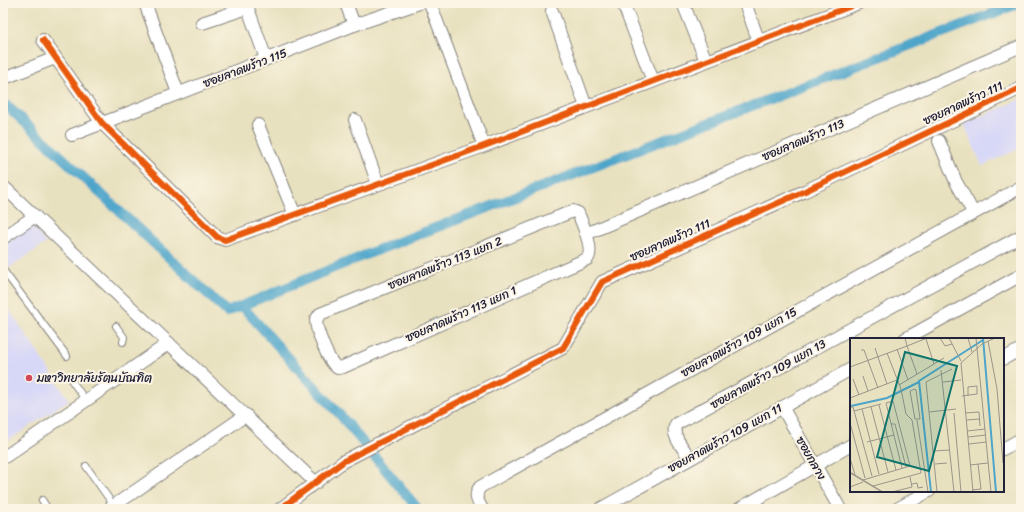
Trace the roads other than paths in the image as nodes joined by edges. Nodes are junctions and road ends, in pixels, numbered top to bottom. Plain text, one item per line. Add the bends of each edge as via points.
1 (145, 3) edge
2 (346, 3) edge
3 (419, 3) edge
4 (430, 3) edge
5 (623, 3) edge
6 (683, 3) edge
7 (745, 3) edge
8 (859, 3) edge
9 (246, 5) edge
10 (834, 8) edge
11 (552, 11) dead end
12 (202, 23) dead end
13 (354, 25) junction
14 (43, 40) dead end
15 (759, 42) junction
16 (1021, 46) edge
17 (55, 58) junction
18 (266, 59) junction
19 (706, 61) junction
20 (7, 77) dead end
21 (653, 82) junction
22 (1021, 88) edge
23 (178, 93) junction
24 (586, 106) junction
25 (355, 120) dead end
26 (102, 123) junction
27 (258, 125) dead end
28 (72, 135) dead end
29 (939, 140) dead end
30 (484, 146) junction
31 (378, 184) junction
32 (3, 186) edge
33 (1021, 187) edge
34 (973, 212) junction
35 (295, 215) junction
36 (35, 216) junction
37 (586, 234) junction
38 (1021, 236) edge
39 (3, 238) edge
40 (3, 270) edge
41 (1021, 275) edge
42 (116, 326) dead end
43 (907, 338) edge
44 (123, 342) dead end
45 (169, 343) junction
46 (323, 343) joint
47 (1021, 349) edge
48 (67, 356) dead end
49 (1004, 358) edge
50 (850, 370) edge
51 (72, 381) dead end
52 (86, 401) junction
53 (782, 406) junction
54 (246, 415) junction
55 (1021, 439) edge
56 (850, 446) edge
57 (1004, 448) edge
58 (3, 458) edge
59 (690, 458) junction
60 (86, 466) dead end
61 (816, 466) junction
62 (316, 482) junction
63 (927, 492) edge
64 (42, 500) dead end
65 (112, 507) edge
66 (48, 509) edge
67 (280, 509) edge
68 (482, 509) edge
69 (600, 509) edge
70 (739, 509) edge
71 (840, 509) edge
72 (897, 509) edge

1 - 23 street
2 - 13 street
3 - 13 street, ซอยลาดพร้าว 115
4 - 30 street
5 - 21 street
6 - 19 street
7 - 15 street
8 - 10 street
9 - 12 street
9 - 18 street
10 - 15 street
11 - 24 street
13 - 18 street, ซอยลาดพร้าว 115
14 - 17 street
15 - 19 street
16 - 37 street, ซอยลาดพร้าว 113
17 - 20 street
17 - 26 street
18 - 23 street, ซอยลาดพร้าว 115
19 - 21 street
21 - 24 street
22 - 62 street, ซอยลาดพร้าว 111 via 805,191 602,282 563,348 344,461
23 - 26 street, ซอยลาดพร้าว 115
24 - 30 street
25 - 31 street
26 - 28 street, ซอยลาดพร้าว 115
26 - 35 street via 217,238 232,239
27 - 35 street
29 - 34 street via 956,182
30 - 31 street
31 - 35 street
32 - 36 street
33 - 34 street, ซอยลาดพร้าว 109 แยก 15
34 - 68 street, ซอยลาดพร้าว 109 แยก 15 via 480,486 476,492
36 - 39 street
36 - 45 street
37 - 46 street, ซอยลาดพร้าว 113 แยก 1 via 591,251 587,259 343,367 338,368 332,363
37 - 46 street, ซอยลาดพร้าว 113 แยก 2 via 578,213 573,211 320,314 316,324
38 - 59 street, ซอยลาดพร้าว 109 แยก 13 via 676,424 674,434
40 - 48 lane
41 - 43 street
42 - 44 lane via 124,337
45 - 52 street
45 - 54 street
47 - 49 street
50 - 53 street, ซอยลาดพร้าว 109 แยก 11
51 - 52 lane
52 - 58 street
53 - 59 street, ซอยลาดพร้าว 109 แยก 11
53 - 61 street, ซอยกลาง
54 - 62 street
54 - 65 street
55 - 57 street
56 - 61 street
59 - 69 street, ซอยลาดพร้าว 109 แยก 11
60 - 65 lane
61 - 70 street
61 - 71 street, ซอยกลาง
62 - 67 street, ซอยลาดพร้าว 111
63 - 72 street
64 - 66 lane

